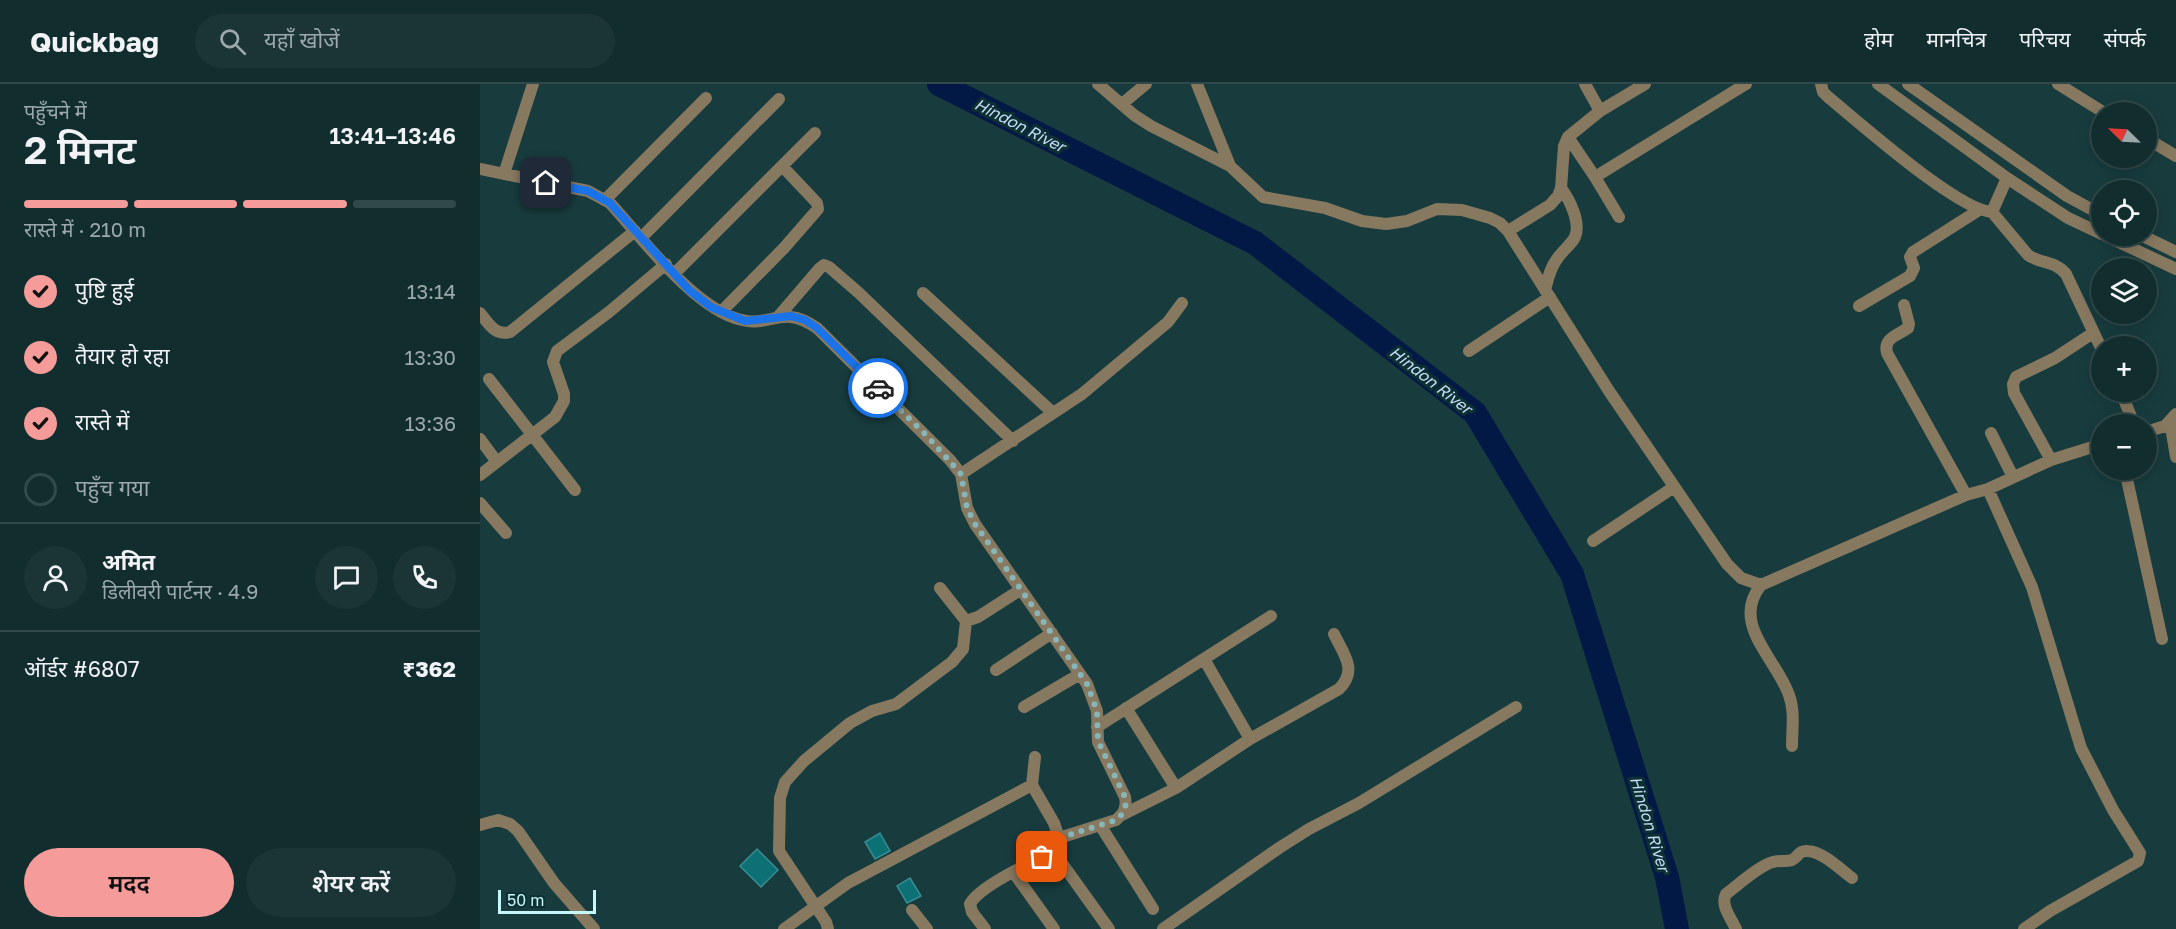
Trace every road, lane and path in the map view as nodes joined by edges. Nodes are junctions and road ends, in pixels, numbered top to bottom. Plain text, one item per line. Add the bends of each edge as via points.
1 (533, 84) edge
2 (1098, 84) edge
3 (1146, 84) edge
4 (1197, 84) edge
5 (1585, 84) edge
6 (1746, 84) edge
7 (1821, 84) edge
8 (1878, 84) edge
9 (1908, 84) edge
10 (2058, 84) edge
11 (1641, 85) edge
12 (706, 98) dead end
13 (779, 99) dead end
14 (1122, 104) junction
15 (2091, 105) edge
16 (1600, 111) junction
17 (815, 133) dead end
18 (1568, 138) junction
19 (2157, 145) edge
20 (2176, 156) edge
21 (782, 166) junction
22 (1230, 166) junction
23 (480, 170) edge
24 (504, 174) junction
25 (1595, 177) junction
26 (2007, 178) junction
27 (1561, 188) junction
28 (605, 200) junction
29 (2091, 209) edge
30 (1986, 211) junction
31 (1619, 217) dead end
32 (2091, 229) edge
33 (1508, 231) junction
34 (638, 234) junction
35 (2157, 243) edge
36 (2128, 246) edge
37 (2176, 252) edge
38 (2176, 268) edge
39 (670, 269) junction
40 (923, 293) dead end
41 (1547, 294) junction
42 (1182, 303) dead end
43 (1904, 304) dead end
44 (1859, 306) dead end
45 (722, 312) junction
46 (480, 313) edge
47 (778, 317) junction
48 (2093, 333) junction
49 (2095, 336) edge
50 (1469, 351) dead end
51 (489, 379) dead end
52 (1053, 413) junction
53 (2173, 417) edge
54 (2157, 430) edge
55 (1991, 433) dead end
56 (532, 435) junction
57 (480, 439) edge
58 (1013, 441) junction
59 (2091, 447) edge
60 (2176, 457) edge
61 (2051, 460) junction
62 (497, 462) junction
63 (961, 474) junction
64 (480, 475) edge
65 (2013, 477) junction
66 (2127, 480) edge
67 (1674, 487) junction
68 (575, 489) dead end
69 (1988, 489) junction
70 (1966, 495) junction
71 (480, 503) edge
72 (506, 533) dead end
73 (1593, 541) dead end
74 (1761, 585) junction
75 (940, 588) dead end
76 (1020, 590) junction
77 (1271, 616) dead end
78 (966, 621) junction
79 (1052, 633) junction
80 (1334, 634) dead end
81 (2162, 639) dead end
82 (1204, 659) junction
83 (996, 670) dead end
84 (1080, 674) junction
85 (1023, 707) dead end
86 (1516, 707) dead end
87 (1126, 708) junction
88 (1097, 727) junction
89 (1250, 739) junction
90 (1792, 746) dead end
91 (1035, 757) dead end
92 (1032, 786) junction
93 (1176, 788) junction
94 (1122, 815) junction
95 (480, 825) edge
96 (1100, 825) junction
97 (1058, 844) junction
98 (1014, 873) junction
99 (1852, 878) dead end
100 (814, 906) junction
101 (1153, 909) dead end
102 (912, 910) dead end
103 (830, 927) edge
104 (1102, 927) edge
105 (594, 929) edge
106 (784, 929) edge
107 (927, 929) edge
108 (985, 929) edge
109 (1054, 929) edge
110 (1163, 929) edge
111 (1736, 929) edge
112 (2024, 929) edge

1 - 24 street
2 - 14 street
3 - 14 street
4 - 22 street
5 - 16 street
6 - 25 street
7 - 30 street via 1828,97 1923,173
8 - 26 street
9 - 29 street
10 - 15 street
11 - 16 street
12 - 28 street
13 - 34 street
14 - 22 street via 1170,138
16 - 18 street
17 - 21 street
18 - 25 street
18 - 27 street
19 - 20 street
21 - 39 street
21 - 45 street via 817,202 818,209
22 - 33 street via 1263,196 1362,220 1386,224 1446,208 1490,218
23 - 24 street
24 - 28 street via 588,191
25 - 31 street
26 - 30 street
26 - 32 street
27 - 33 street via 1550,204
27 - 41 street via 1577,231 1556,259
28 - 34 street
30 - 44 street via 1914,252 1910,257 1914,268 1910,276
30 - 48 street via 2034,260 2061,267
33 - 41 street
34 - 39 street
34 - 46 street via 510,332 497,332
35 - 37 street
36 - 38 street
39 - 45 street via 689,290
39 - 56 street via 557,351 553,362 564,401 555,417
40 - 52 street
41 - 50 street
41 - 67 street
42 - 52 street via 1168,322 1137,350
43 - 70 street via 1908,328 1887,341 1885,347
45 - 47 street via 745,321
47 - 58 street via 820,268 829,267
47 - 63 street via 798,317 817,328
48 - 49 street
48 - 61 street via 2016,377 2013,384 2014,393
51 - 56 street
52 - 58 street
53 - 54 street
53 - 60 street
55 - 65 street
56 - 62 street
56 - 68 street
57 - 62 street
58 - 63 street
59 - 61 street
61 - 65 street
62 - 64 street
63 - 76 street via 967,508
65 - 69 street
66 - 81 street
67 - 73 street
67 - 74 street via 1734,573
69 - 70 street
69 - 112 street via 2032,587 2081,748 2140,853 2138,861
70 - 74 street
71 - 72 street
74 - 90 street via 1750,603 1750,619 1789,694 1793,711
75 - 78 street
76 - 78 street
76 - 79 street
77 - 82 street
78 - 100 street via 963,650 952,662 896,704 850,723 804,760 785,782 780,798 779,850
79 - 83 street
79 - 84 street
80 - 89 street via 1350,669 1347,681
82 - 87 street
82 - 89 street
84 - 85 street
84 - 88 street via 1093,697
86 - 110 street via 1309,829
87 - 88 street
87 - 93 street
88 - 94 street via 1103,756 1125,797 1127,806
89 - 93 street
91 - 92 street
92 - 97 street via 1054,824
92 - 100 street via 848,883
93 - 94 street
94 - 96 street
95 - 105 street via 498,820 518,831 554,884
96 - 97 street
96 - 101 street
97 - 98 street
97 - 104 street via 1067,873
98 - 108 street via 985,889 970,904
98 - 109 street
99 - 111 street via 1807,851 1789,861 1772,862 1723,898
100 - 103 street
100 - 106 street
102 - 107 street

